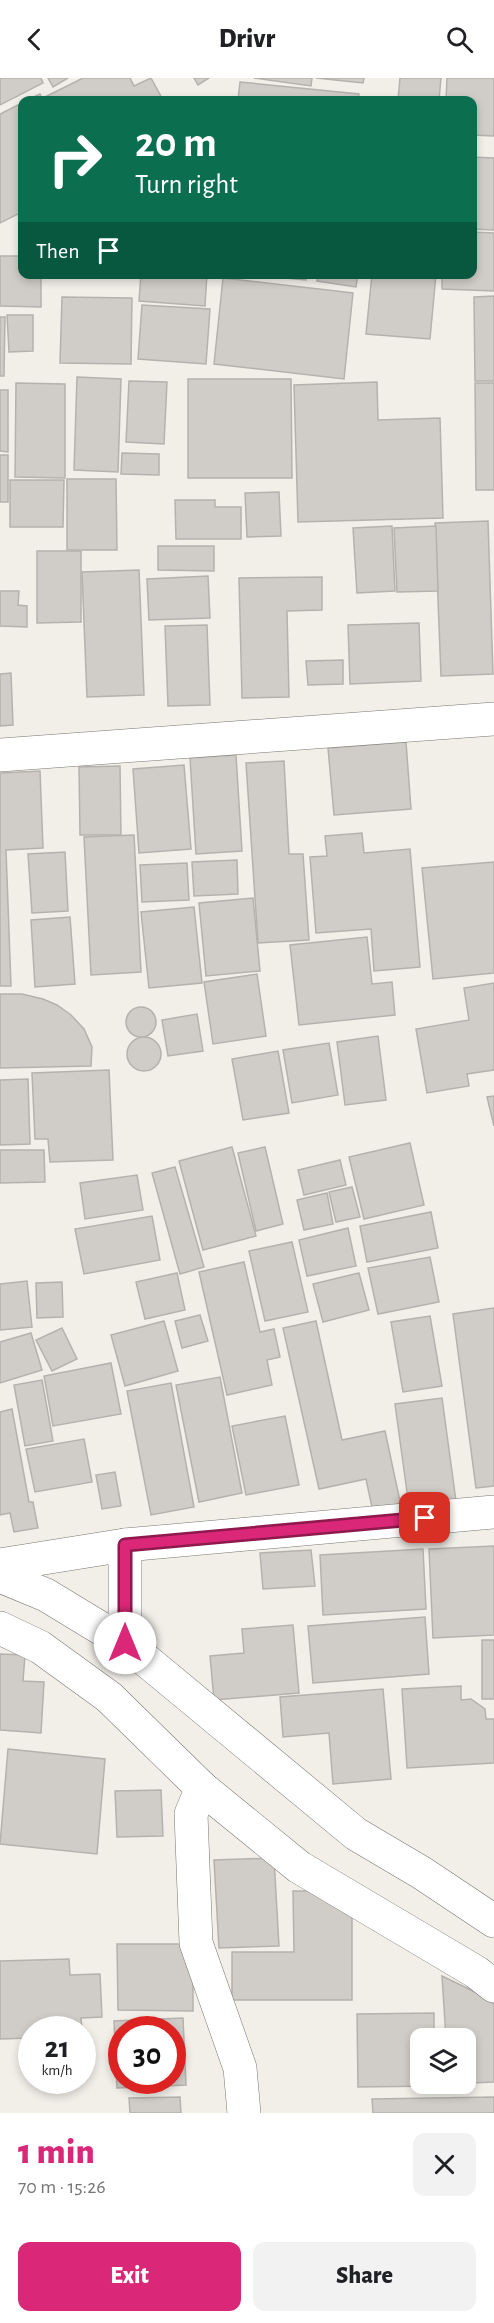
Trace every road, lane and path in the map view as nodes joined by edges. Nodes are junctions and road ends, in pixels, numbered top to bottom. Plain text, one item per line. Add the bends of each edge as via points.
1 (494, 719) edge
2 (0, 755) edge
3 (494, 1512) edge
4 (125, 1545) junction
5 (0, 1565) edge
6 (0, 1576) edge
7 (0, 1628) edge
8 (125, 1643) junction
9 (202, 1788) junction
10 (494, 1921) edge
11 (494, 1986) edge
12 (244, 2113) edge

1 - 2 street
3 - 4 street
4 - 5 street
4 - 8 street
6 - 8 street via 46,1595
7 - 9 street via 40,1647 109,1697
8 - 10 street via 356,1834
9 - 11 street via 299,1867
9 - 12 street via 191,1814 196,1943 240,2068

